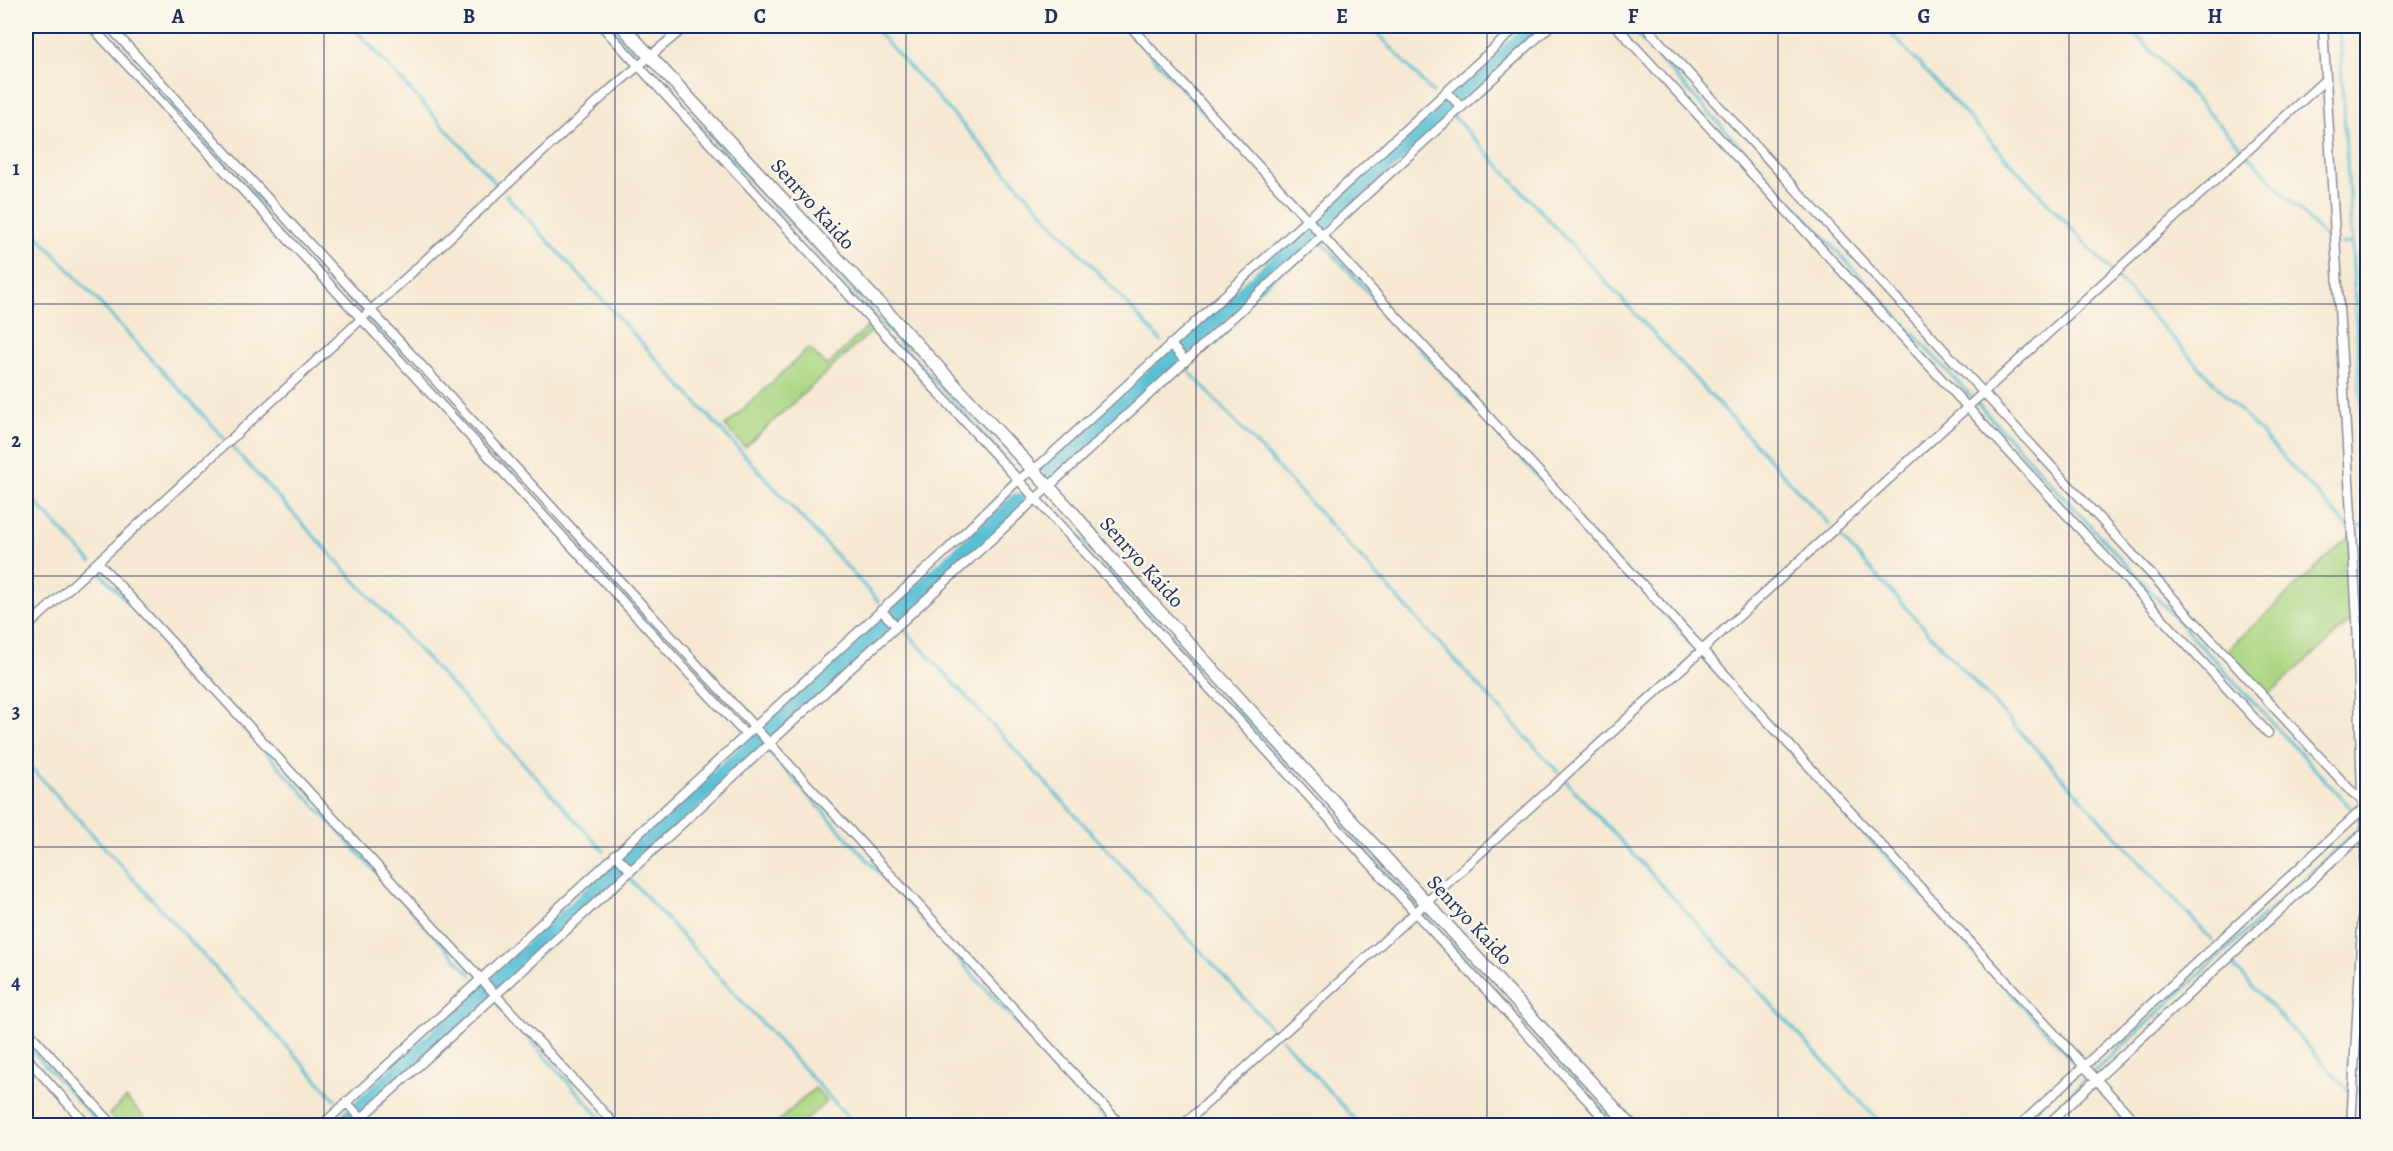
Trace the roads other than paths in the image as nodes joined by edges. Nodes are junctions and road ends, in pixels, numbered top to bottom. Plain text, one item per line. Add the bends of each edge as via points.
1 (91, 26) edge
2 (109, 26) edge
3 (602, 26) edge
4 (622, 26) edge
5 (686, 26) edge
6 (1130, 26) edge
7 (1518, 26) edge
8 (1550, 26) edge
9 (1616, 26) edge
10 (1645, 26) edge
11 (2323, 26) edge
12 (643, 60) junction
13 (2326, 79) junction
14 (1449, 93) junction
15 (1456, 110) junction
16 (1310, 220) junction
17 (1321, 232) junction
18 (365, 314) junction
19 (1172, 346) junction
20 (1183, 358) junction
21 (1975, 399) junction
22 (1032, 470) junction
23 (1018, 480) junction
24 (1047, 486) junction
25 (1035, 497) junction
26 (98, 562) junction
27 (884, 613) junction
28 (895, 625) junction
29 (26, 628) edge
30 (1701, 649) junction
31 (757, 728) junction
32 (2268, 733) dead end
33 (746, 735) junction
34 (766, 743) junction
35 (2361, 807) edge
36 (2366, 828) junction
37 (618, 857) junction
38 (628, 872) junction
39 (1419, 907) junction
40 (481, 978) junction
41 (492, 994) junction
42 (26, 1029) edge
43 (26, 1057) edge
44 (2092, 1076) junction
45 (349, 1105) junction
46 (360, 1117) junction
47 (88, 1125) edge
48 (114, 1125) edge
49 (321, 1125) edge
50 (353, 1125) edge
51 (616, 1125) edge
52 (1122, 1125) edge
53 (1182, 1125) edge
54 (1611, 1125) edge
55 (1631, 1125) edge
56 (2019, 1125) edge
57 (2046, 1125) edge
58 (2139, 1125) edge
59 (2351, 1125) edge

1 - 18 street
2 - 18 street
3 - 12 street
4 - 12 street, Senryo Kaido
5 - 12 street
6 - 16 street
7 - 14 street
8 - 15 street
9 - 21 street
10 - 21 street
11 - 13 street
12 - 18 street
12 - 22 street, Senryo Kaido
12 - 23 street
13 - 21 street
13 - 35 street via 2357,620
14 - 15 street
14 - 16 street
15 - 17 street
16 - 17 street
16 - 19 street
17 - 20 street
17 - 30 street
18 - 26 street
18 - 31 street
18 - 33 street
19 - 20 street
19 - 22 street
20 - 24 street
21 - 30 street
21 - 32 street
21 - 35 street via 2353,793
22 - 23 street
22 - 24 street, Senryo Kaido
23 - 25 street
23 - 27 street
24 - 25 street
24 - 39 street, Senryo Kaido
25 - 28 street
25 - 39 street
26 - 29 street
26 - 40 street
27 - 28 street
27 - 31 street
28 - 34 street
30 - 39 street
30 - 44 street
31 - 33 street
31 - 34 street
33 - 37 street
34 - 38 street
34 - 52 street
35 - 36 street
35 - 44 street
36 - 44 street
36 - 59 street
37 - 38 street
37 - 40 street
38 - 41 street
39 - 53 street
39 - 54 street
39 - 55 street, Senryo Kaido
40 - 41 street
40 - 45 street
41 - 46 street
41 - 51 street
42 - 48 street
43 - 47 street
44 - 56 street
44 - 57 street
44 - 58 street
45 - 46 street
45 - 49 street
46 - 50 street

